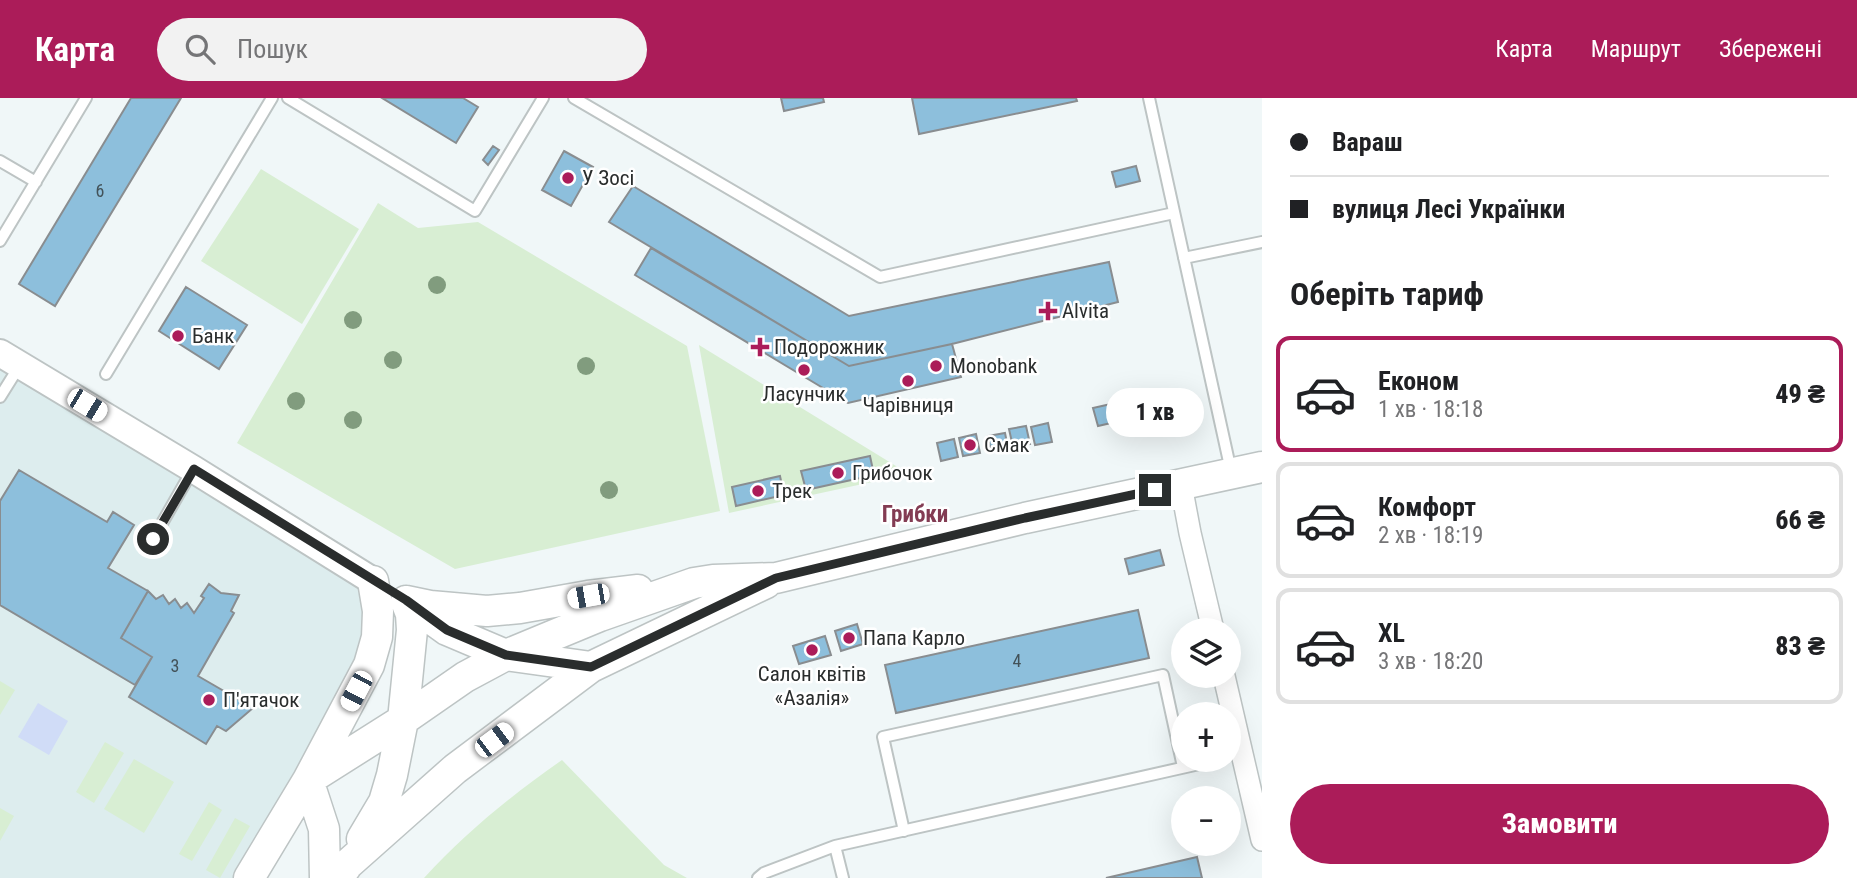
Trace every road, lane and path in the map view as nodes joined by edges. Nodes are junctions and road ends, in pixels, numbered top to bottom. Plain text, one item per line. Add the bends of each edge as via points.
1 (86, 98) edge
2 (272, 98) edge
3 (289, 98) edge
4 (542, 98) edge
5 (574, 98) edge
6 (1149, 98) edge
7 (0, 161) edge
8 (36, 181) junction
9 (1174, 213) junction
10 (0, 241) edge
11 (1262, 242) edge
12 (1184, 258) junction
13 (10, 359) edge
14 (106, 374) dead end
15 (0, 397) edge
16 (1262, 467) edge
17 (194, 469) junction
18 (1232, 474) junction
19 (1181, 485) junction
20 (153, 539) dead end
21 (776, 578) junction
22 (373, 581) junction
23 (694, 583) junction
24 (406, 600) junction
25 (1210, 618) edge
26 (506, 655) junction
27 (591, 667) junction
28 (1171, 712) edge
29 (402, 720) junction
30 (1171, 770) edge
31 (1240, 772) edge
32 (309, 780) junction
33 (904, 831) junction
34 (1262, 840) edge
35 (835, 846) junction
36 (337, 873) edge
37 (249, 878) edge
38 (758, 878) edge
39 (843, 878) edge

1 - 8 lane
2 - 14 lane
3 - 4 lane via 475,211
5 - 9 lane via 880,277
6 - 9 lane
7 - 8 lane
8 - 10 lane
9 - 12 lane
11 - 12 lane
12 - 18 lane
13 - 15 lane
13 - 17 street
16 - 18 main road
17 - 20 lane
17 - 22 street
18 - 19 main road
19 - 21 main road
19 - 25 street
21 - 23 main road
21 - 27 main road
22 - 24 main road
22 - 32 main road via 377,637 369,665
23 - 24 main road via 487,611
23 - 26 main road
24 - 26 main road via 447,630
24 - 29 main road via 412,630
26 - 27 main road
26 - 29 main road
27 - 36 main road via 455,769
28 - 33 lane via 1163,676 883,737
29 - 32 main road
29 - 36 main road via 384,802
30 - 33 lane
31 - 34 street
32 - 36 main road
32 - 37 main road
33 - 35 lane
35 - 38 lane
35 - 39 lane

